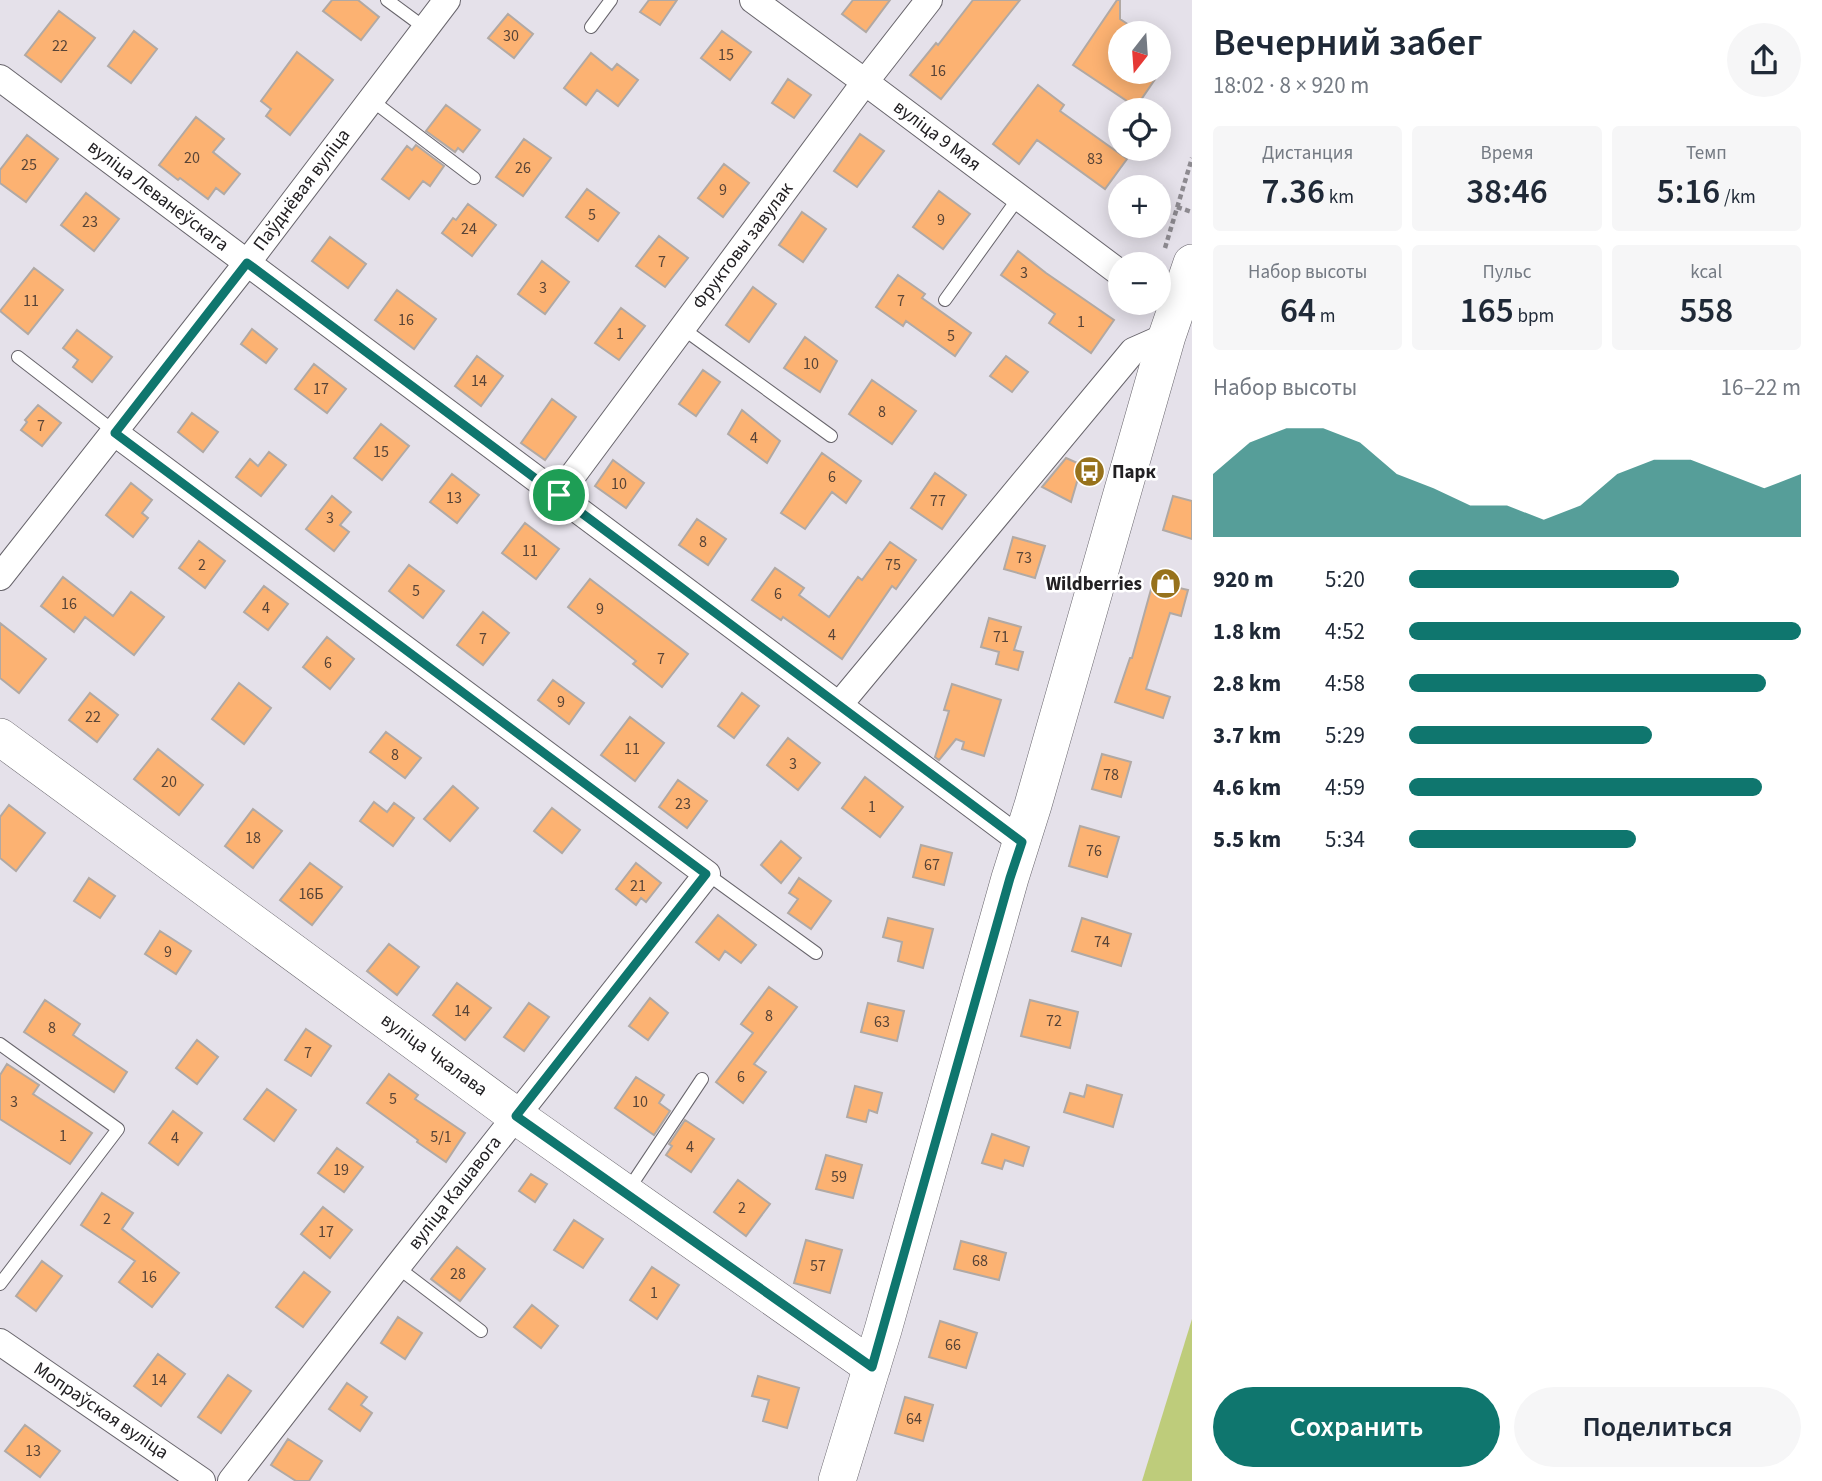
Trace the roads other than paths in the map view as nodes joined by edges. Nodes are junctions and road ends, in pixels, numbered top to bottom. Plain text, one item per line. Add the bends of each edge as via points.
1 (387, 0) edge
2 (447, 0) edge
3 (611, 0) edge
4 (753, 0) edge
5 (929, 0) edge
6 (591, 27) dead end
7 (425, 28) junction
8 (0, 78) edge
9 (865, 82) junction
10 (370, 99) junction
11 (474, 178) dead end
12 (1019, 197) junction
13 (1177, 260) edge
14 (247, 263) junction
15 (1108, 264) edge
16 (945, 300) dead end
17 (1170, 320) edge
18 (682, 328) junction
19 (18, 358) dead end
20 (115, 433) junction
21 (831, 436) dead end
22 (559, 495) junction
23 (0, 577) edge
24 (839, 705) junction
25 (0, 737) edge
26 (1022, 842) junction
27 (706, 874) junction
28 (816, 953) dead end
29 (0, 1044) edge
30 (702, 1079) dead end
31 (516, 1116) junction
32 (626, 1193) junction
33 (397, 1267) junction
34 (0, 1284) edge
35 (481, 1331) dead end
36 (0, 1342) edge
37 (872, 1367) junction
38 (202, 1481) edge
39 (232, 1481) edge
40 (838, 1481) edge

1 - 7 lane
2 - 7 street, Паўднёвая вуліца
3 - 6 lane
4 - 9 street, вуліца 9 Мая
5 - 9 street, Фруктовы завулак
7 - 10 street, Паўднёвая вуліца
8 - 14 street, вуліца Леванеўскага
9 - 12 street, вуліца 9 Мая
9 - 18 street, Фруктовы завулак
10 - 11 lane
10 - 14 street, Паўднёвая вуліца
12 - 15 street, вуліца 9 Мая
12 - 16 lane
13 - 17 main road
14 - 20 street, Паўднёвая вуліца
14 - 22 street, вуліца Леванеўскага
17 - 24 street via 1133,351
17 - 26 main road
18 - 21 lane
18 - 22 street, Фруктовы завулак
19 - 20 lane
20 - 23 street, Паўднёвая вуліца
20 - 27 street
22 - 24 street, вуліца Леванеўскага
24 - 26 street, вуліца Леванеўскага
25 - 31 main road, вуліца Чкалава
26 - 37 main road
27 - 28 lane
27 - 31 street, вуліца Кашавога
29 - 34 lane via 118,1129
30 - 32 lane
31 - 32 main road, вуліца Чкалава
31 - 33 street, вуліца Кашавога
32 - 37 main road, вуліца Чкалава
33 - 35 lane
33 - 39 street, вуліца Кашавога
36 - 38 street, Мопраўская вуліца
37 - 40 main road

